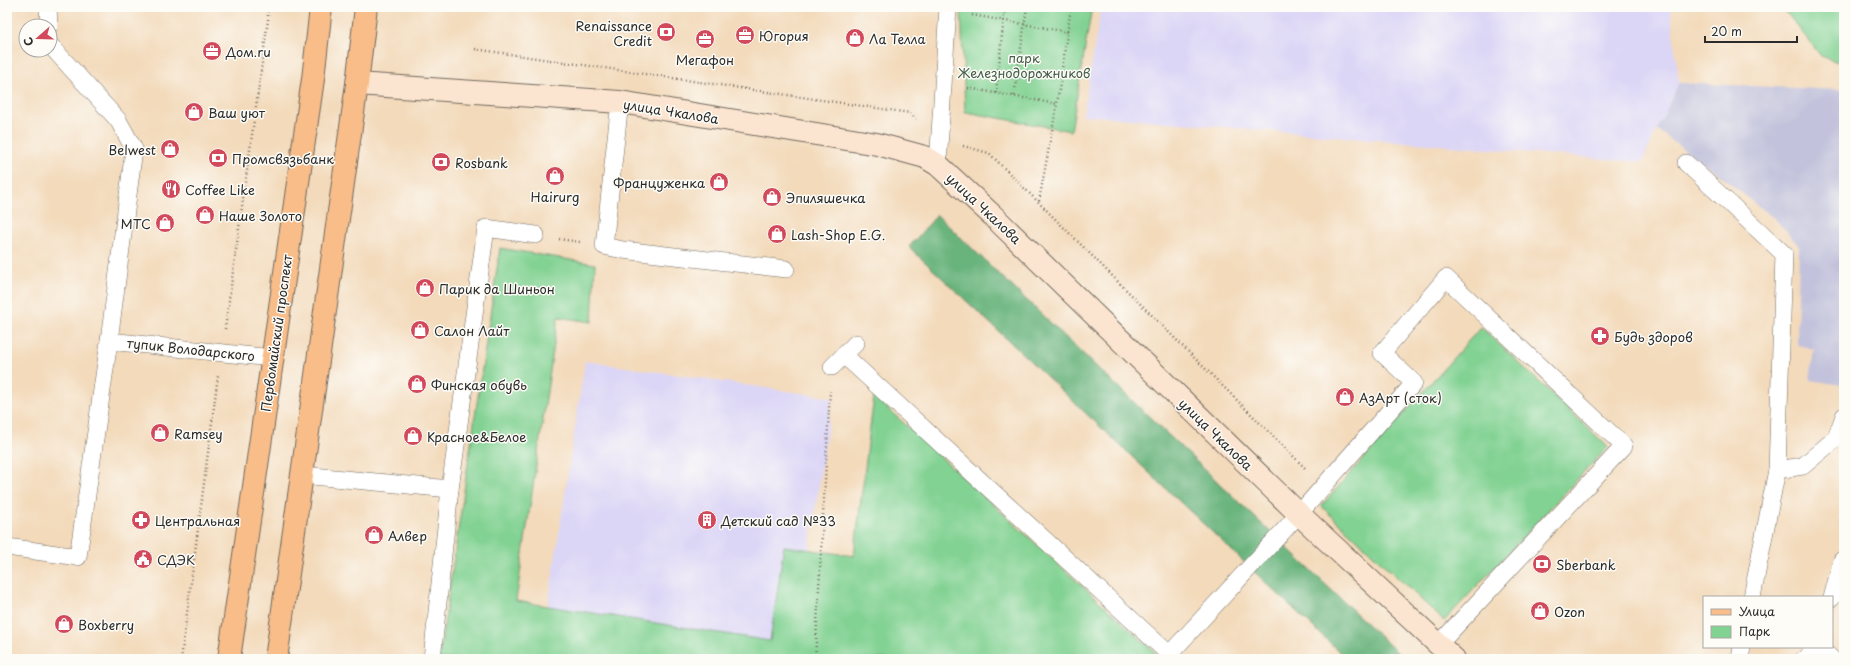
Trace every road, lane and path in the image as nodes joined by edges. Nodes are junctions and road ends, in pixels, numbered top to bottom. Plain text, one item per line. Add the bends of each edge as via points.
1 (48, 7) edge
2 (321, 7) edge
3 (366, 7) edge
4 (1005, 7) edge
5 (1027, 7) edge
6 (1071, 7) edge
7 (948, 8) edge
8 (49, 18) edge
9 (1004, 21) junction
10 (1025, 24) junction
11 (1068, 32) junction
12 (58, 53) edge
13 (943, 83) junction
14 (357, 84) junction
15 (996, 93) junction
16 (1014, 96) junction
17 (620, 102) junction
18 (1058, 104) junction
19 (1686, 163) dead end
20 (938, 165) junction
21 (1039, 202) dead end
22 (536, 235) joint
23 (604, 246) junction
24 (786, 269) dead end
25 (109, 341) junction
26 (272, 358) junction
27 (832, 367) joint
28 (1844, 416) edge
29 (1777, 470) junction
30 (302, 475) junction
31 (450, 489) junction
32 (1299, 514) junction
33 (7, 547) edge
34 (1842, 560) dead end
35 (1752, 596) edge
36 (1833, 596) edge
37 (1742, 648) edge
38 (1818, 648) edge
39 (1820, 648) edge
40 (1446, 652) edge
41 (1167, 657) edge
42 (229, 659) edge
43 (276, 659) edge
44 (432, 659) edge
45 (815, 659) edge
46 (1740, 659) edge
47 (1804, 659) edge
48 (1832, 659) edge

1 - 8 lane
2 - 26 main road, Первомайский проспект via 313,79
3 - 14 main road
4 - 9 path
5 - 10 path
6 - 11 path
7 - 9 path
7 - 13 lane
9 - 10 path
9 - 15 path
10 - 11 path
10 - 16 path
11 - 18 path
12 - 25 lane via 118,120 134,149
13 - 15 path
13 - 20 lane
14 - 17 street, улица Чкалова
14 - 30 main road
15 - 16 path
16 - 18 path
17 - 20 street, улица Чкалова via 877,144 925,157
17 - 23 lane
18 - 21 path
19 - 29 lane via 1784,254
20 - 32 street, улица Чкалова via 998,220
22 - 23 path
22 - 31 lane via 486,228
23 - 24 lane
25 - 26 lane, тупик Володарского
25 - 33 lane via 78,557
26 - 42 main road, Первомайский проспект
27 - 41 lane via 850,349
27 - 45 path
28 - 29 lane via 1836,438 1803,466
29 - 35 lane
30 - 31 lane
30 - 43 main road
31 - 44 lane
32 - 40 street, улица Чкалова
32 - 40 lane via 1414,383 1382,353 1446,278 1624,446
32 - 41 lane
34 - 36 lane
37 - 46 lane
38 - 47 lane
39 - 48 lane

